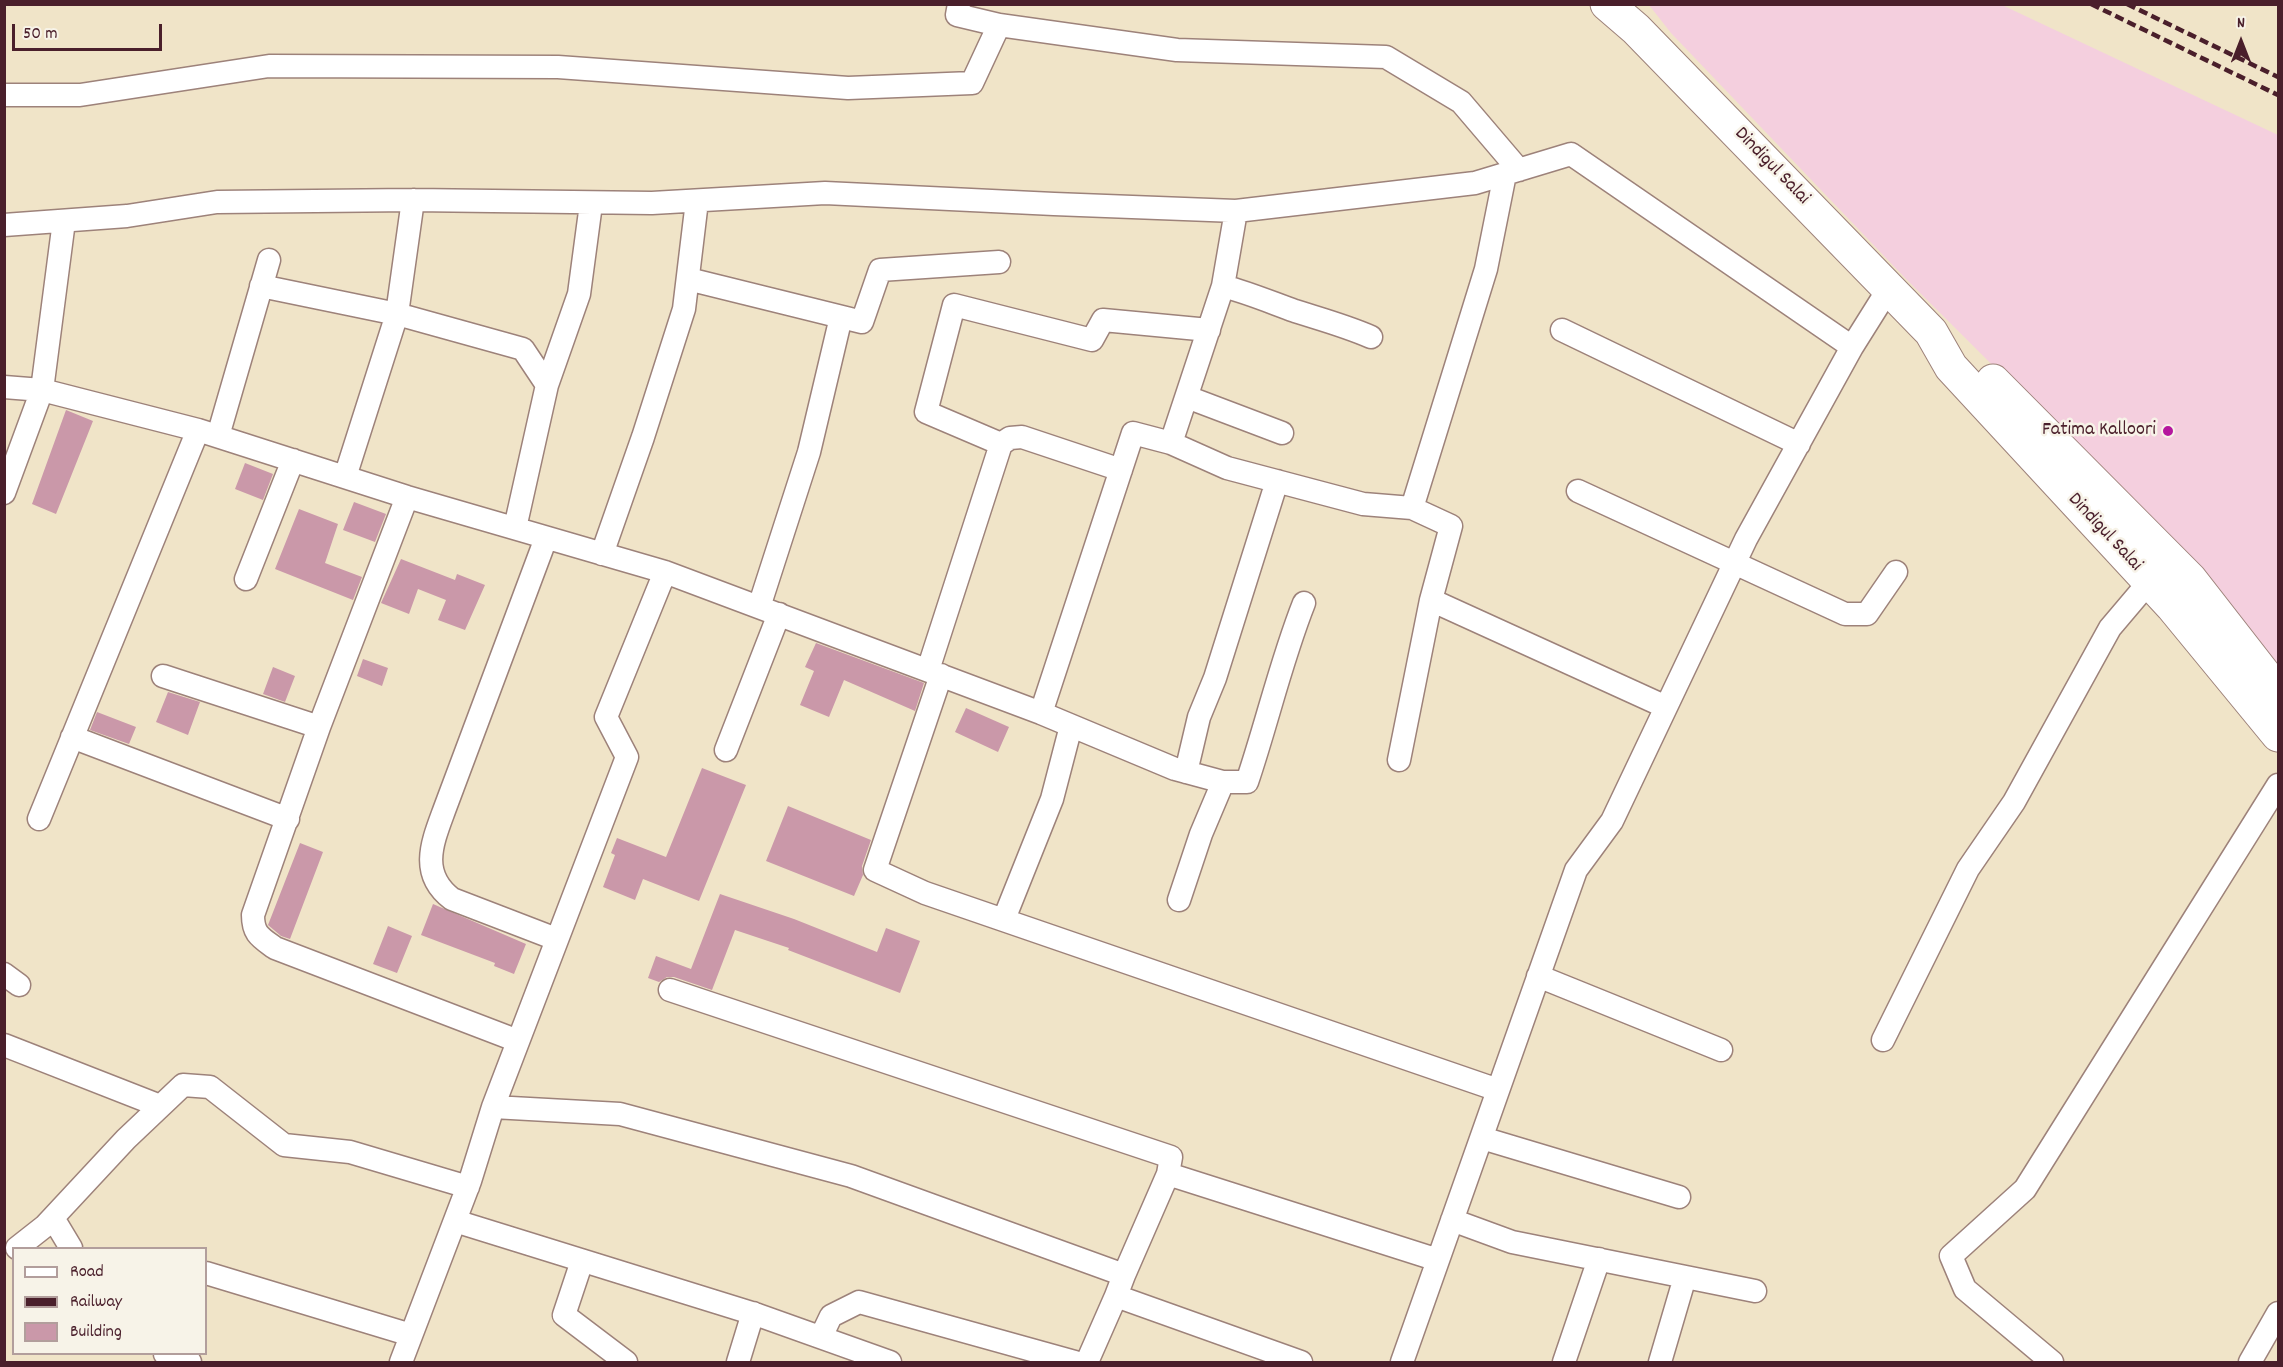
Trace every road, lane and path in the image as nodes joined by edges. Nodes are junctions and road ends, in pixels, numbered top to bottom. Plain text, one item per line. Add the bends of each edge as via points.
1 (959, 4) edge
2 (1607, 4) edge
3 (1631, 17) edge
4 (999, 25) junction
5 (4, 95) edge
6 (1512, 172) junction
7 (413, 200) junction
8 (697, 201) junction
9 (591, 204) junction
10 (1236, 211) junction
11 (64, 221) junction
12 (4, 225) edge
13 (269, 260) dead end
14 (999, 262) dead end
15 (688, 279) junction
16 (261, 286) junction
17 (1223, 286) junction
18 (1889, 288) junction
19 (397, 314) junction
20 (841, 317) junction
21 (1209, 330) junction
22 (1562, 330) dead end
23 (1931, 332) junction
24 (1371, 336) dead end
25 (1852, 347) junction
26 (547, 385) junction
27 (4, 387) edge
28 (42, 390) junction
29 (1186, 397) junction
30 (208, 433) junction
31 (1282, 433) dead end
32 (1172, 443) junction
33 (1001, 444) junction
34 (1799, 444) junction
35 (293, 460) junction
36 (1121, 470) junction
37 (345, 477) junction
38 (1277, 481) junction
39 (1578, 491) dead end
40 (4, 493) edge
41 (407, 497) junction
42 (1412, 508) junction
43 (515, 528) junction
44 (546, 538) junction
45 (603, 554) junction
46 (1734, 564) junction
47 (665, 572) junction
48 (1896, 572) dead end
49 (246, 579) dead end
50 (2149, 582) junction
51 (1431, 600) junction
52 (1304, 603) dead end
53 (769, 610) junction
54 (935, 672) junction
55 (164, 676) dead end
56 (2278, 692) edge
57 (1666, 707) junction
58 (1041, 713) junction
59 (1071, 726) junction
60 (319, 727) junction
61 (2278, 735) edge
62 (72, 737) junction
63 (726, 750) dead end
64 (1399, 760) dead end
65 (1186, 772) junction
66 (1223, 782) junction
67 (2278, 785) edge
68 (39, 819) dead end
69 (288, 819) junction
70 (1179, 900) dead end
71 (1004, 919) junction
72 (556, 939) junction
73 (1538, 976) junction
74 (670, 990) dead end
75 (1883, 1040) dead end
76 (518, 1041) junction
77 (4, 1045) edge
78 (1721, 1050) dead end
79 (1498, 1089) junction
80 (160, 1106) junction
81 (493, 1107) junction
82 (1482, 1138) junction
83 (1168, 1174) junction
84 (468, 1187) junction
85 (1679, 1197) dead end
86 (53, 1218) junction
87 (1452, 1220) junction
88 (454, 1221) junction
89 (18, 1247) edge
90 (70, 1247) edge
91 (1599, 1259) junction
92 (1438, 1260) junction
93 (582, 1261) junction
94 (207, 1273) edge
95 (1685, 1277) junction
96 (1120, 1285) junction
97 (1755, 1291) dead end
98 (2278, 1312) edge
99 (753, 1313) junction
100 (411, 1335) junction
101 (820, 1337) junction
102 (171, 1355) edge
103 (190, 1362) edge
104 (401, 1362) edge
105 (626, 1362) edge
106 (738, 1362) edge
107 (890, 1362) edge
108 (1075, 1362) edge
109 (1087, 1362) edge
110 (1301, 1362) edge
111 (1402, 1362) edge
112 (1564, 1362) edge
113 (1660, 1362) edge
114 (2052, 1362) edge
115 (2250, 1362) edge

1 - 4 street via 957,15
2 - 3 main road, Dindigul Salai
3 - 18 main road, Dindigul Salai
4 - 5 street via 972,83 848,88 558,67 269,66 80,95
4 - 6 street via 1177,50 1386,57 1461,102
6 - 10 street via 1475,183
6 - 25 street via 1571,154
6 - 42 street
7 - 9 street
7 - 11 street via 217,202
7 - 19 street
8 - 9 street
8 - 10 street via 825,193
8 - 15 street
9 - 26 street via 579,294
10 - 17 street
11 - 12 street
11 - 28 street
13 - 16 street
14 - 20 street via 880,270 862,322
15 - 20 street
15 - 45 street via 684,309
16 - 19 street
16 - 30 street
17 - 21 street
17 - 24 street
18 - 23 main road, Dindigul Salai
18 - 25 street
19 - 26 street via 523,350
19 - 37 street
20 - 53 street
21 - 29 street
21 - 33 street via 1103,320 1092,340 954,305 926,412
22 - 34 street
23 - 50 main road, Dindigul Salai via 1951,367
23 - 56 main road, Dindigul Salai via 1963,351 2190,579
25 - 34 street
26 - 43 street
27 - 28 street
28 - 30 street
28 - 40 street
29 - 31 street
29 - 32 street
30 - 35 street
30 - 62 street
32 - 36 street via 1133,433
32 - 38 street via 1227,468
33 - 36 street via 1022,437
33 - 54 street
34 - 46 street
35 - 37 street
35 - 49 street
36 - 58 street
37 - 41 street
38 - 42 street via 1362,504
38 - 65 street via 1199,717
39 - 46 street
41 - 43 street
41 - 60 street
42 - 51 street via 1451,526
43 - 44 street
44 - 45 street
44 - 72 street via 445,808 432,845 431,864 439,889 452,899
45 - 47 street
46 - 48 street via 1856,615 1867,614
46 - 57 street
47 - 53 street
47 - 72 street via 606,717 627,757
50 - 61 main road, Dindigul Salai
50 - 75 street via 2110,628 2014,802 1968,869
51 - 57 street
51 - 64 street
52 - 66 street via 1247,782
53 - 54 street
53 - 63 street
54 - 58 street
54 - 71 street via 875,870 926,893
55 - 60 street
57 - 73 street via 1612,821 1576,870
58 - 59 street
59 - 65 street
59 - 71 street via 1052,799
60 - 69 street
62 - 68 street
62 - 69 street
65 - 66 street
66 - 70 street
67 - 114 street via 2025,1189 1951,1256 1965,1289
69 - 76 street via 253,915 258,936 275,948
71 - 79 street
72 - 76 street
73 - 78 street
73 - 79 street
74 - 83 street via 1172,1156
76 - 81 street
77 - 80 street
79 - 82 street
80 - 84 street via 183,1084 210,1087 284,1145 350,1152
80 - 86 street
81 - 84 street
81 - 96 street via 620,1114 851,1176
82 - 85 street
82 - 87 street
83 - 92 street
83 - 96 street
84 - 88 street
86 - 89 street
86 - 90 street
87 - 91 street via 1512,1242
87 - 92 street
88 - 93 street
88 - 100 street
91 - 95 street
91 - 112 street
92 - 111 street
93 - 99 street
93 - 105 street via 564,1315
94 - 100 street
95 - 97 street
95 - 113 street
96 - 109 street
96 - 110 street
98 - 115 street
99 - 101 street
99 - 106 street
100 - 104 street
101 - 107 street
101 - 108 street via 831,1316 859,1302
102 - 103 street

